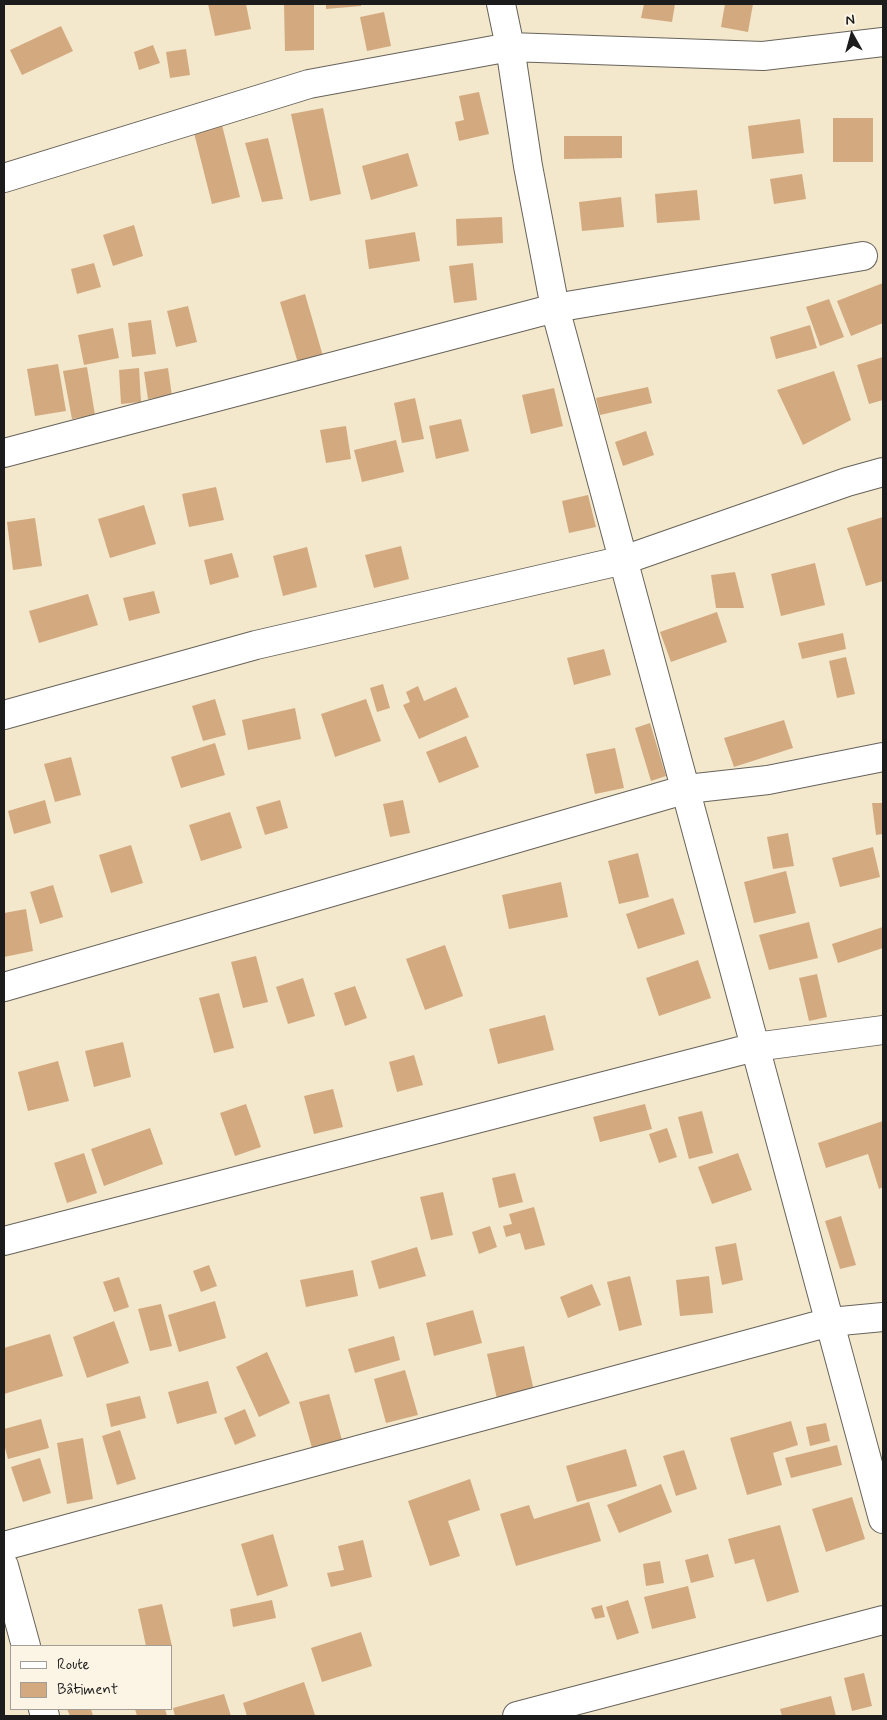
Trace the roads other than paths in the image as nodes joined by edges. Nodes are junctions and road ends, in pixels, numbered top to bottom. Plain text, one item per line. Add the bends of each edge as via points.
1 (501, 4) edge
2 (883, 42) edge
3 (510, 47) junction
4 (4, 178) edge
5 (863, 256) dead end
6 (555, 308) junction
7 (4, 452) edge
8 (883, 472) edge
9 (624, 560) junction
10 (4, 715) edge
11 (883, 756) edge
12 (686, 789) junction
13 (4, 987) edge
14 (883, 1030) edge
15 (755, 1047) junction
16 (4, 1240) edge
17 (883, 1317) edge
18 (830, 1322) junction
19 (883, 1519) edge
20 (4, 1546) edge
21 (4, 1566) edge
22 (883, 1620) edge
23 (26, 1645) edge
24 (517, 1716) edge

1 - 3 street
2 - 3 street via 763,56
3 - 4 street via 309,84
3 - 6 street
5 - 6 street
6 - 7 street
6 - 9 street
8 - 9 street
9 - 10 street via 256,645
9 - 12 street
11 - 12 street via 768,780
12 - 13 street
12 - 15 street
14 - 15 street
15 - 16 street
15 - 18 street
17 - 18 street
18 - 19 street
18 - 20 street
21 - 23 street
22 - 24 street

